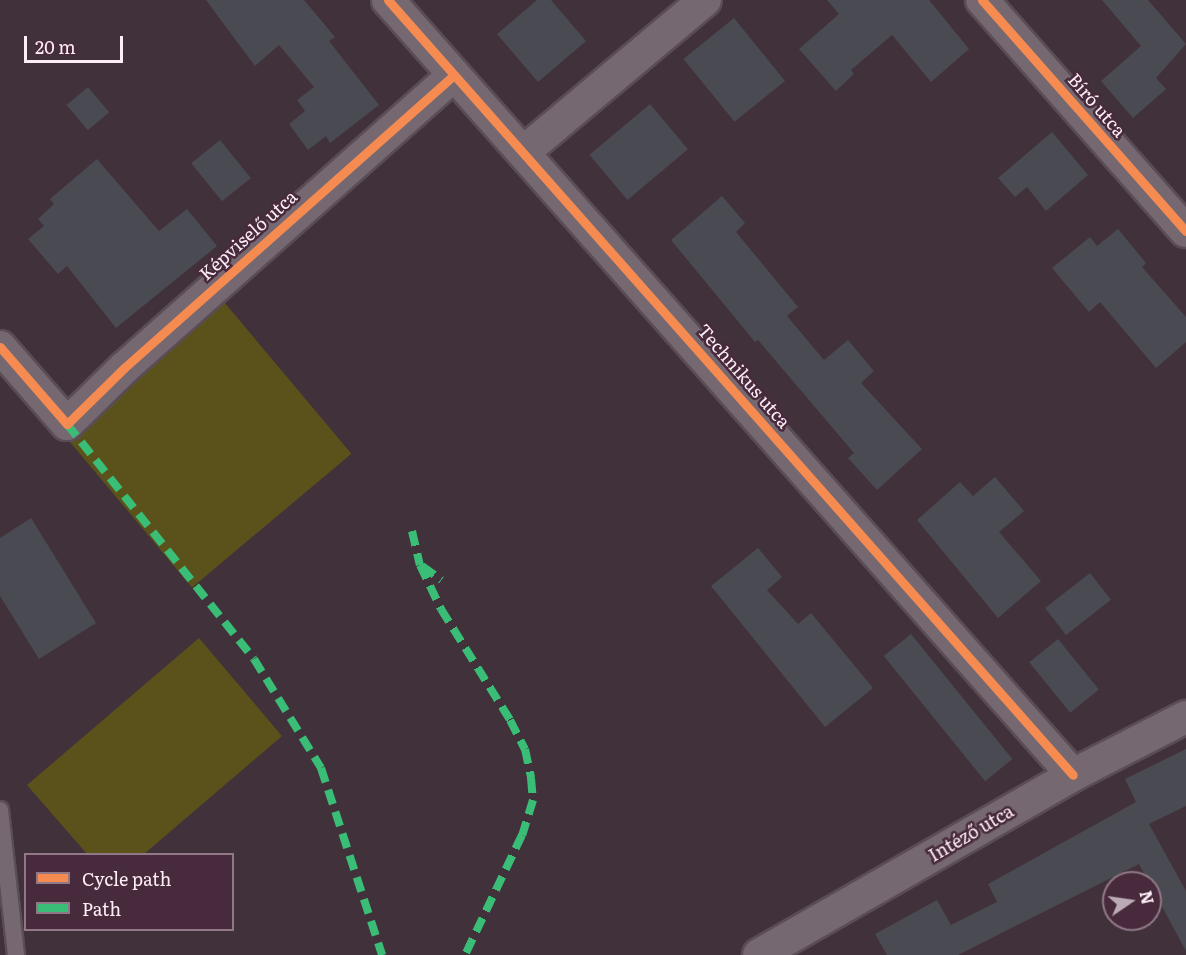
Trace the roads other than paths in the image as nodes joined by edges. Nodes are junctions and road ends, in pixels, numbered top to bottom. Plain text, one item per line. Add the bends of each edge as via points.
1 (388, 0) edge
2 (705, 0) edge
3 (982, 0) edge
4 (454, 75) junction
5 (525, 151) junction
6 (1186, 231) edge
7 (0, 347) edge
8 (1186, 717) edge
9 (1073, 775) junction
10 (0, 810) edge
11 (16, 955) edge
12 (759, 955) edge

1 - 4 street, Technikus utca
2 - 5 street
3 - 6 street, Bíró utca
4 - 5 street, Technikus utca
4 - 7 street, Képviselő utca via 124,368 67,424
5 - 9 street, Technikus utca
8 - 9 street, Intéző utca
9 - 12 street, Intéző utca
10 - 11 lane

